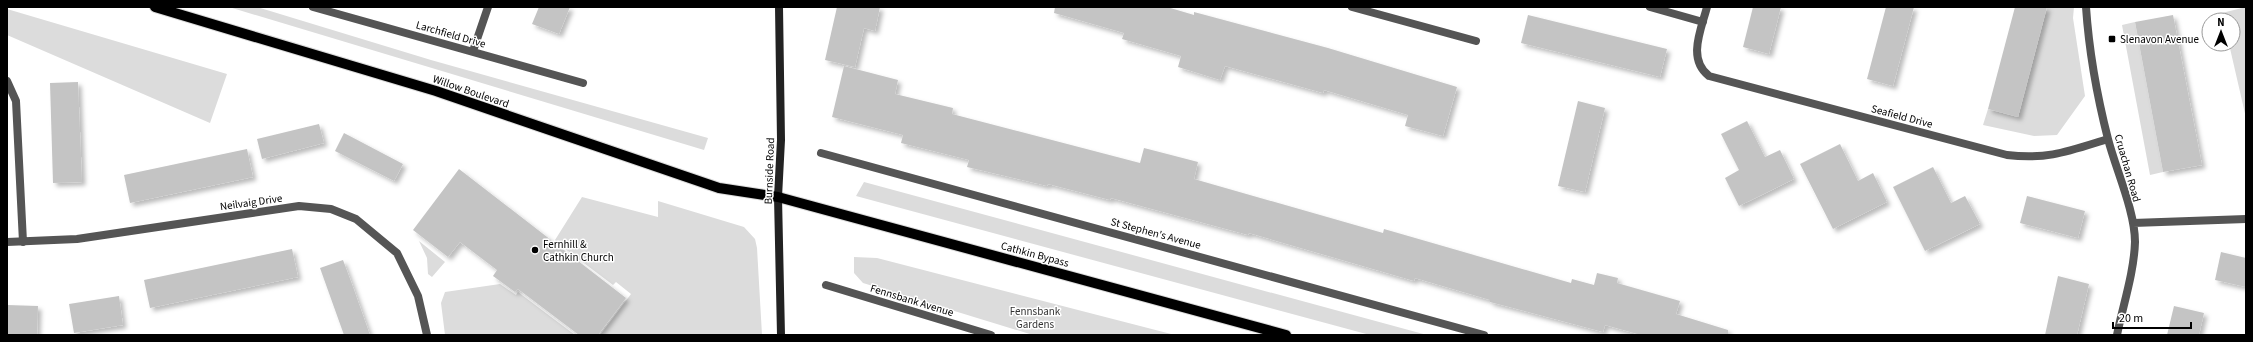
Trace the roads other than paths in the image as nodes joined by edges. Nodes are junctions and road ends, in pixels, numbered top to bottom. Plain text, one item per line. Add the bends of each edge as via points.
1 (156, 7) edge
2 (313, 7) edge
3 (488, 7) edge
4 (779, 7) edge
5 (1352, 7) edge
6 (1650, 7) edge
7 (1707, 7) edge
8 (2086, 7) edge
9 (1703, 22) junction
10 (1476, 42) dead end
11 (473, 51) junction
12 (7, 80) edge
13 (583, 83) dead end
14 (2108, 139) junction
15 (821, 153) dead end
16 (778, 196) junction
17 (2246, 219) edge
18 (2133, 223) junction
19 (7, 242) edge
20 (23, 242) junction
21 (826, 286) dead end
22 (427, 335) edge
23 (781, 335) edge
24 (991, 335) edge
25 (1286, 335) edge
26 (1484, 335) edge
27 (2117, 335) edge

1 - 16 main road, Willow Boulevard via 436,91 719,188
2 - 11 street, Larchfield Drive
3 - 11 street
4 - 16 street, Burnside Road via 781,140
5 - 10 street
6 - 9 street
7 - 9 street
8 - 14 street, Cruachan Road via 2088,40
9 - 14 street, Seafield Drive via 1697,44 1698,62 1702,71 1710,76 2007,156 2051,156
11 - 13 street, Larchfield Drive
12 - 20 street via 16,101
14 - 18 street, Cruachan Road
15 - 26 street, St Stephen's Avenue
16 - 23 street, Burnside Road
16 - 25 main road, Cathkin Bypass
17 - 18 street
18 - 27 street, Cruachan Road via 2133,259
19 - 20 street, Neilvaig Drive
20 - 22 street, Neilvaig Drive via 77,239 299,206 331,209 356,219 397,253 418,296
21 - 24 street, Fennsbank Avenue

